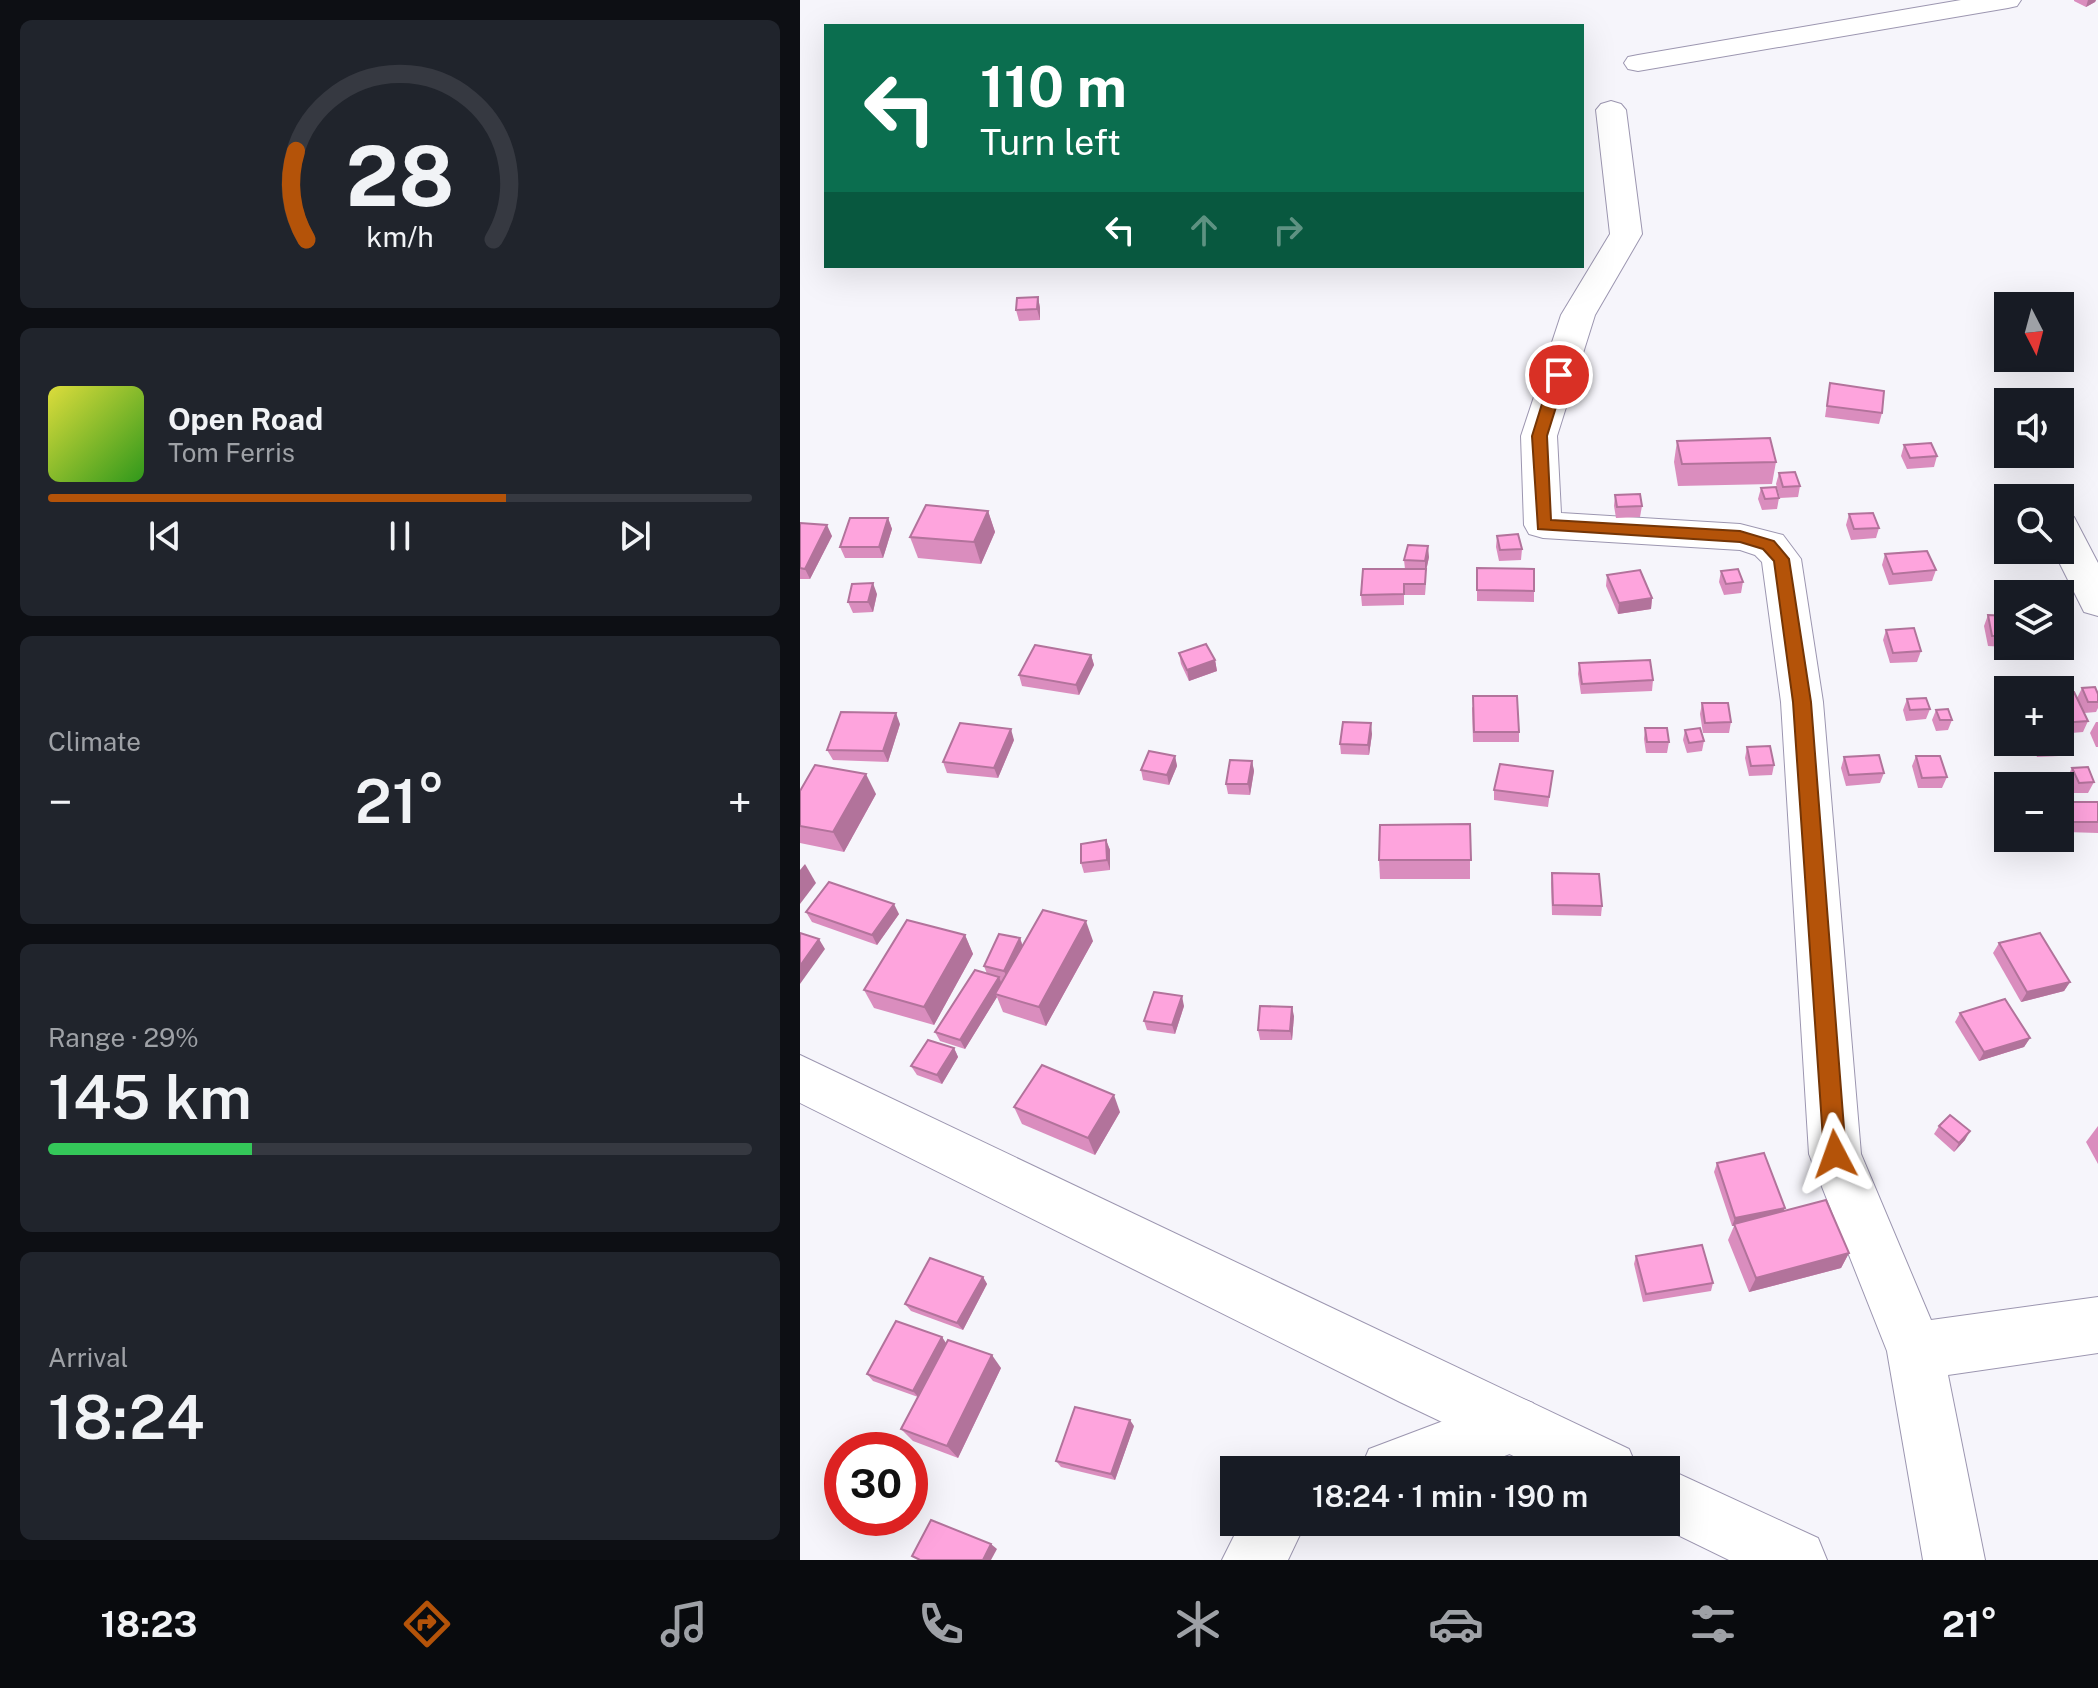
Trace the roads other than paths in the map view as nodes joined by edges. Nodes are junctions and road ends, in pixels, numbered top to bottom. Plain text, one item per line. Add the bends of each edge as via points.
1 (2008, 0) edge
2 (1638, 63) dead end
3 (1611, 110) dead end
4 (2074, 554) edge
5 (2098, 602) edge
6 (800, 1078) edge
7 (2098, 1325) edge
8 (1915, 1351) junction
9 (1512, 1424) junction
10 (1427, 1456) edge
11 (1579, 1456) edge
12 (1680, 1505) edge
13 (1268, 1536) edge
14 (1253, 1560) edge
15 (1796, 1560) edge
16 (1954, 1560) edge

1 - 2 street
3 - 8 street via 1626,234 1578,315 1539,436 1543,525 1740,537 1769,545 1781,559 1802,702 1835,1154
4 - 5 street
6 - 9 street
7 - 8 street
8 - 16 street
9 - 10 street
9 - 11 street
12 - 15 street
13 - 14 street

